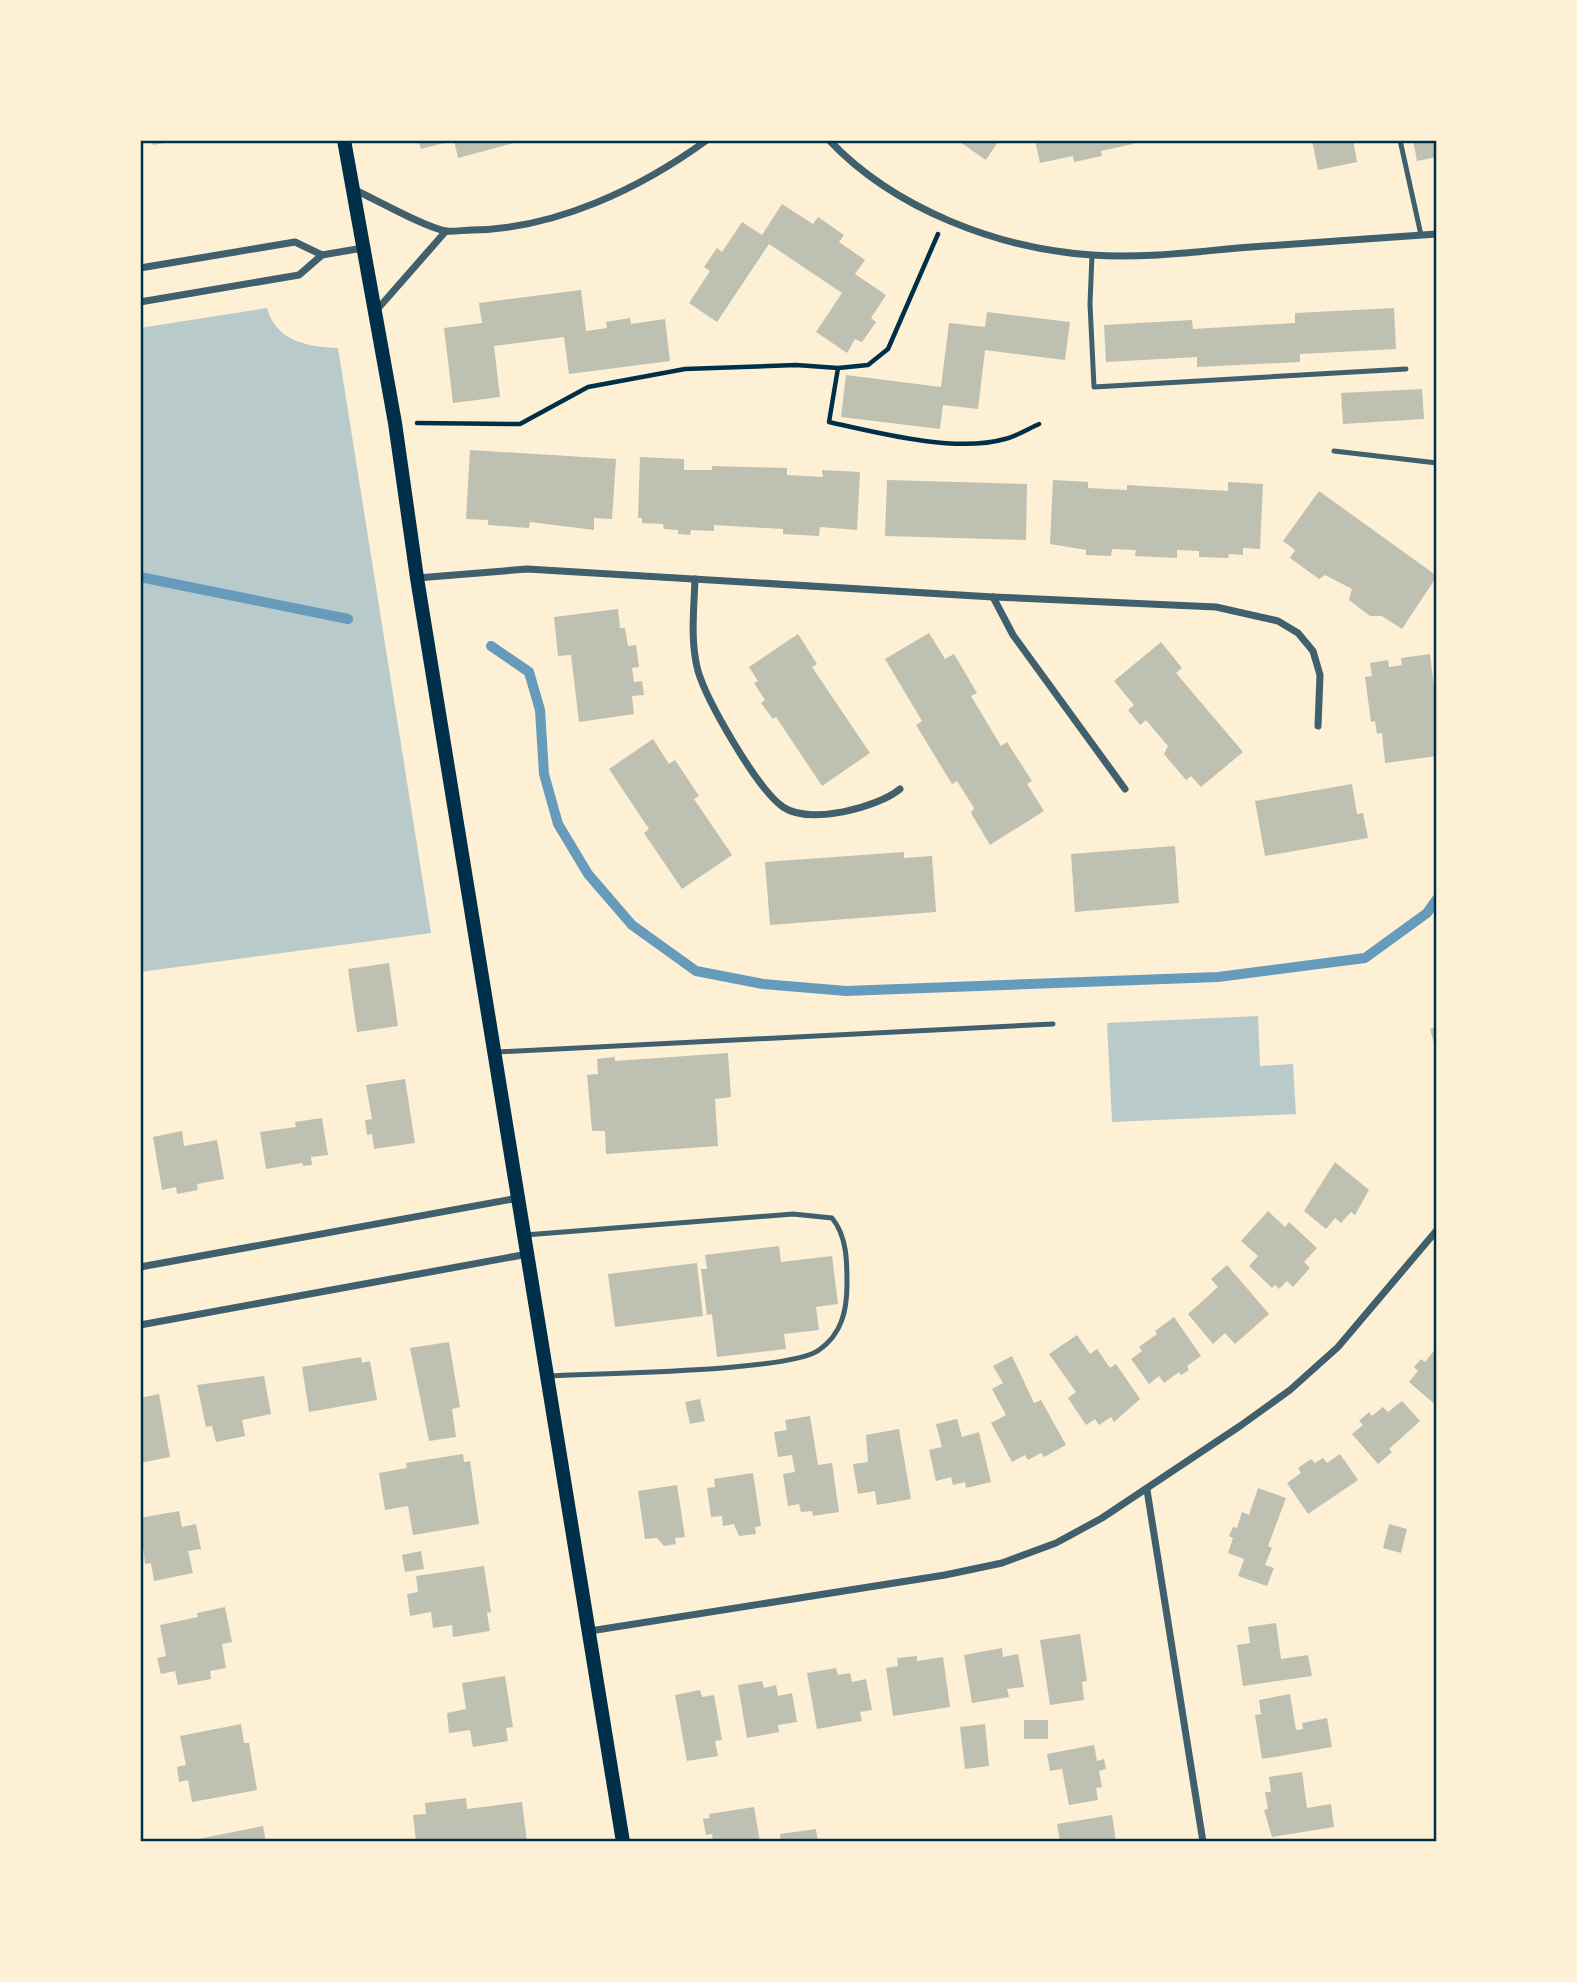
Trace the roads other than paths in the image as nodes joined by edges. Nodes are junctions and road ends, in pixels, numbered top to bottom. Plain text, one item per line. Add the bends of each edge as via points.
1 (344, 140) edge
2 (707, 140) edge
3 (829, 140) edge
4 (1400, 140) edge
5 (353, 189) junction
6 (446, 231) junction
7 (1437, 234) edge
8 (1420, 235) junction
9 (364, 248) junction
10 (322, 255) junction
11 (1092, 255) junction
12 (140, 268) edge
13 (140, 302) edge
14 (376, 312) junction
15 (1406, 369) dead end
16 (1334, 451) dead end
17 (1437, 463) edge
18 (417, 578) junction
19 (695, 579) junction
20 (993, 597) junction
21 (1318, 726) dead end
22 (900, 789) dead end
23 (1125, 789) dead end
24 (1053, 1024) dead end
25 (494, 1052) junction
26 (519, 1198) junction
27 (1437, 1230) edge
28 (524, 1235) junction
29 (528, 1254) junction
30 (140, 1267) edge
31 (140, 1325) edge
32 (548, 1376) junction
33 (1147, 1490) junction
34 (590, 1631) junction
35 (623, 1842) edge
36 (1203, 1842) edge

1 - 5 main road
2 - 6 street via 614,194 551,219 487,230
3 - 11 street via 878,180 976,231 1033,247
4 - 8 lane
5 - 6 street
5 - 9 main road
6 - 14 street
7 - 8 street
8 - 11 street via 1151,255
9 - 10 street
9 - 14 main road
10 - 12 street via 295,242
10 - 13 street via 299,275
11 - 15 lane via 1094,387
14 - 18 main road
16 - 17 lane
18 - 19 street via 527,569
18 - 25 main road
19 - 20 street
19 - 22 street via 697,669 711,704 768,792 783,806 809,814 873,805
20 - 21 street via 1216,607 1278,621 1298,633 1314,651 1320,676
20 - 23 street via 1013,635
24 - 25 lane
25 - 26 main road
26 - 28 main road
26 - 30 street
27 - 33 street via 1338,1347 1290,1390
28 - 29 main road
28 - 32 lane via 793,1214 832,1218 841,1229 847,1307 838,1331 819,1350 797,1360 761,1364
29 - 31 street
29 - 32 main road
32 - 34 main road
33 - 34 street via 1056,1543 1002,1563
33 - 36 street
34 - 35 main road

